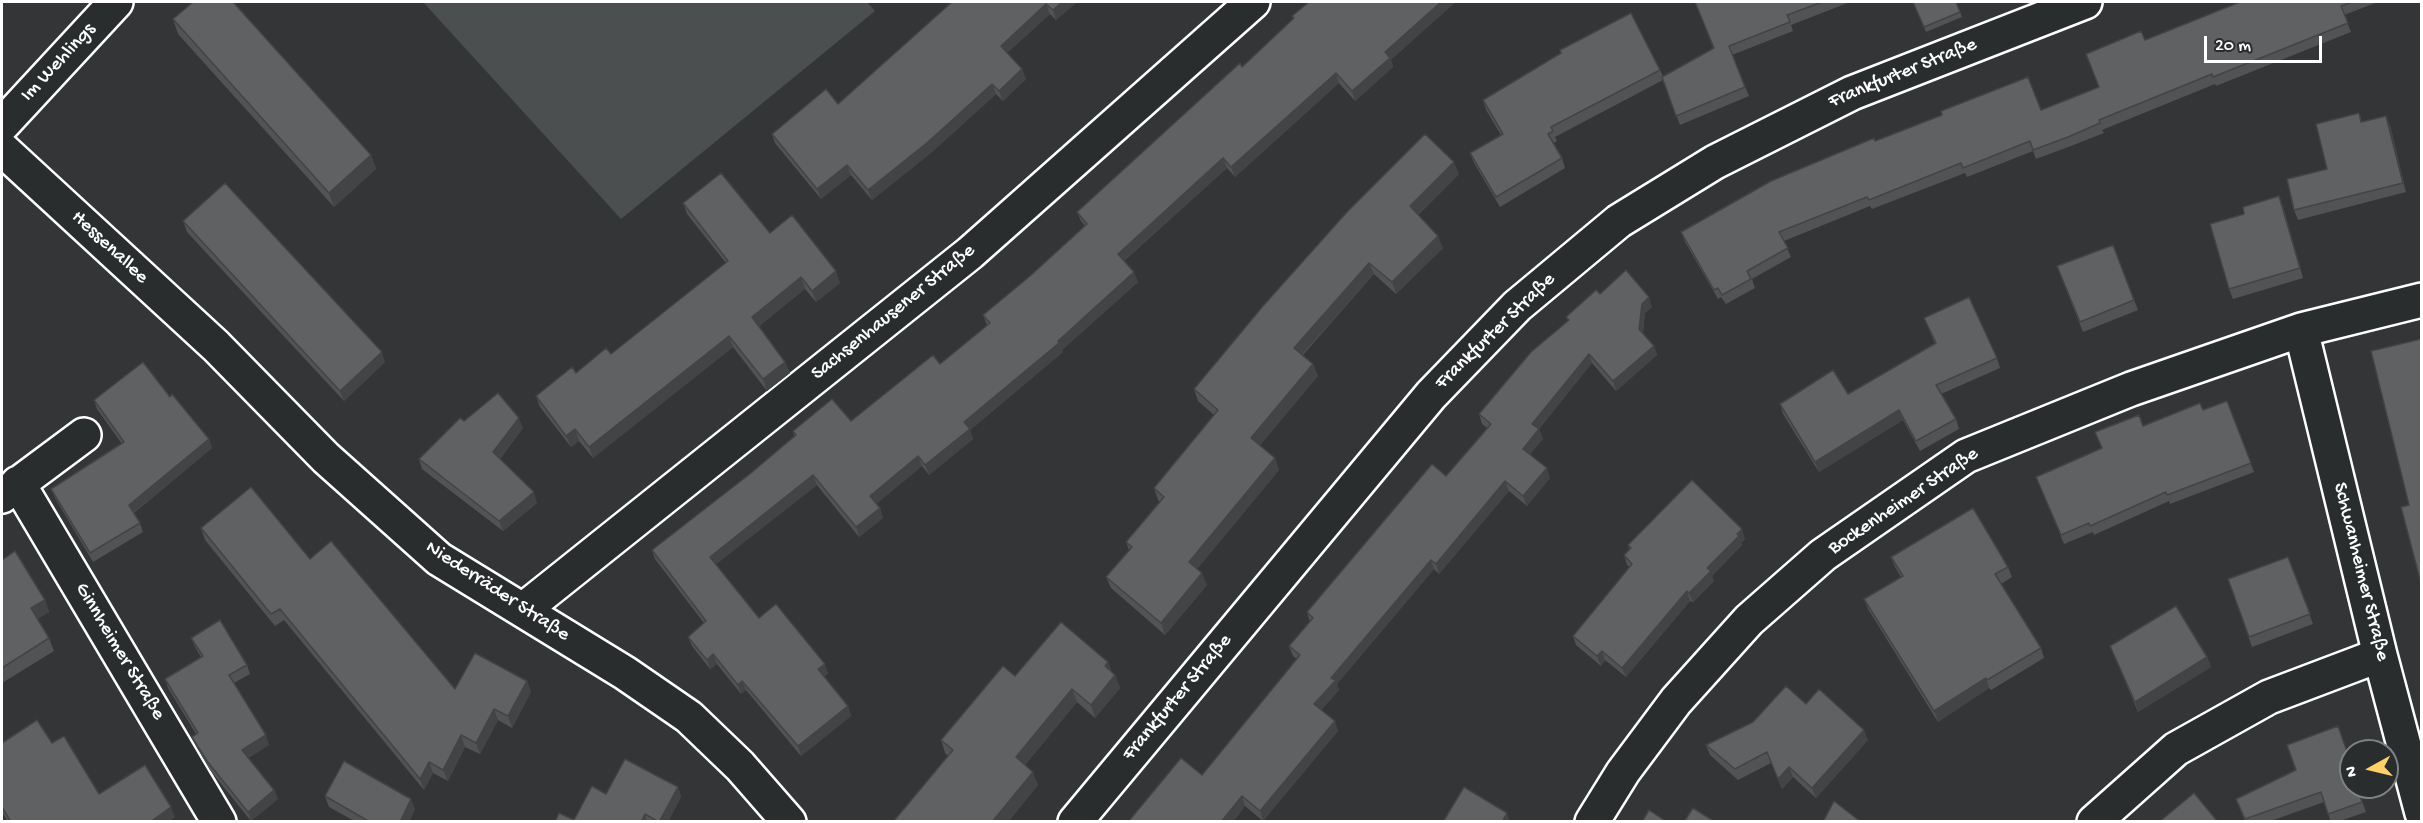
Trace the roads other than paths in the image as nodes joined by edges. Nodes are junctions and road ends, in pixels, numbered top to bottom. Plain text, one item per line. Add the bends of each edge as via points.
1 (116, 2) edge
2 (1253, 2) edge
3 (2085, 2) edge
4 (2, 125) edge
5 (2, 149) edge
6 (2421, 300) edge
7 (2301, 330) junction
8 (216, 346) joint
9 (84, 435) dead end
10 (10, 490) edge
11 (523, 610) junction
12 (2380, 656) junction
13 (2421, 813) edge
14 (219, 822) edge
15 (789, 822) edge
16 (1076, 822) edge
17 (1592, 822) edge
18 (2094, 822) edge

1 - 4 street, Im Wehlings
2 - 11 street, Sachsenhausener Straße via 970,253
3 - 16 street, Frankfurter Straße via 1852,93 1715,162 1619,221 1516,306 1431,395
5 - 8 street, Hessenallee
6 - 7 street, Bockenheimer Straße
7 - 12 street, Schwanheimer Straße
7 - 17 street, Bockenheimer Straße via 2120,393 1966,456 1823,555 1749,620 1676,701 1623,772
8 - 11 street, Niederräder Straße via 327,458 439,559
9 - 10 street
10 - 14 street, Ginnheimer Straße
11 - 15 street, Niederräder Straße via 689,717 740,766
12 - 13 street, Schwanheimer Straße
12 - 18 street via 2269,697 2176,749

